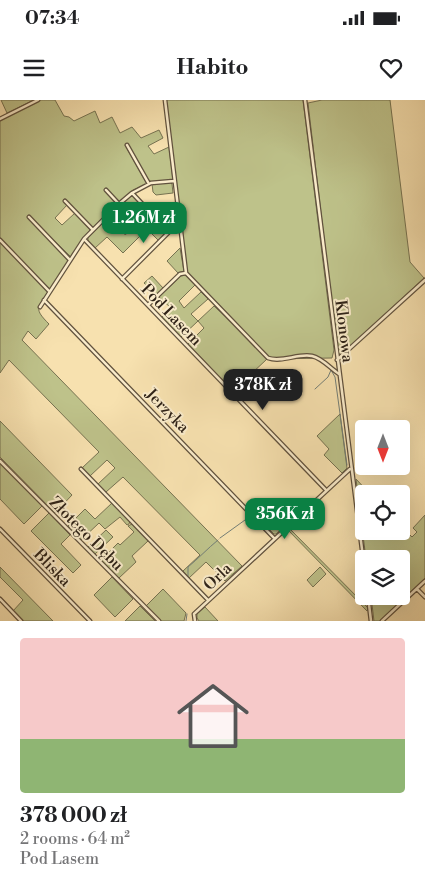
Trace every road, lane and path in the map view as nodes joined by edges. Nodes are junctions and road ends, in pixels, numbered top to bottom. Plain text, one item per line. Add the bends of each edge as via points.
1 (38, 100) edge
2 (164, 100) edge
3 (305, 100) edge
4 (0, 119) edge
5 (127, 145) dead end
6 (174, 181) junction
7 (149, 184) junction
8 (106, 190) dead end
9 (132, 193) junction
10 (65, 201) dead end
11 (119, 204) junction
12 (149, 211) dead end
13 (108, 215) junction
14 (29, 217) dead end
15 (179, 222) junction
16 (93, 230) junction
17 (125, 232) dead end
18 (0, 240) edge
19 (84, 240) junction
20 (70, 260) junction
21 (186, 273) junction
22 (122, 279) junction
23 (425, 280) edge
24 (50, 291) junction
25 (44, 300) junction
26 (148, 305) junction
27 (40, 307) dead end
28 (337, 360) junction
29 (339, 374) junction
30 (0, 461) edge
31 (351, 468) junction
32 (81, 469) dead end
33 (326, 490) junction
34 (0, 529) edge
35 (274, 538) junction
36 (362, 550) edge
37 (425, 581) edge
38 (417, 589) junction
39 (425, 597) edge
40 (0, 599) edge
41 (208, 600) junction
42 (369, 605) edge
43 (21, 621) edge
44 (90, 621) edge
45 (158, 621) edge
46 (195, 621) edge
47 (371, 621) edge
48 (382, 621) edge

1 - 4 street
2 - 6 street
3 - 28 street, Klonowa
5 - 7 street
6 - 7 street
6 - 15 street
7 - 9 street
8 - 11 street
9 - 11 street
9 - 12 street
10 - 16 street
11 - 13 street
13 - 16 street
13 - 17 street
14 - 20 street
15 - 21 street
15 - 22 street
16 - 19 street
18 - 24 street
19 - 20 street
19 - 22 street, Pod Lasem
20 - 24 street
21 - 26 street via 180,274
21 - 29 street via 269,359 314,356
22 - 26 street, Pod Lasem
23 - 28 street
24 - 25 street
25 - 27 street
25 - 35 street, Jerzyka
26 - 33 street, Pod Lasem
28 - 29 street, Klonowa
29 - 31 street, Klonowa
30 - 45 street, Złotego Dębu
31 - 33 street, Orla
31 - 36 street, Klonowa
32 - 41 street
33 - 35 street, Orla
34 - 44 street, Bliska
35 - 41 street, Orla
37 - 38 street
38 - 39 street
38 - 48 street
40 - 43 street
41 - 46 street, Orla via 194,614
42 - 47 street

